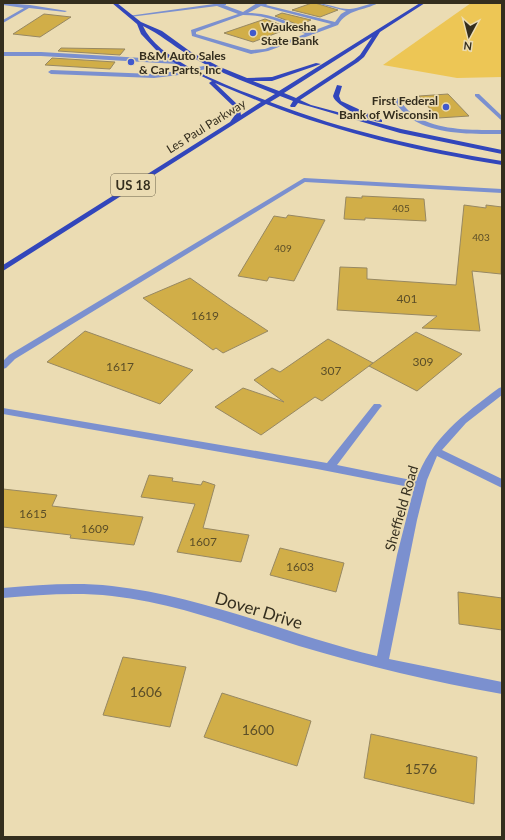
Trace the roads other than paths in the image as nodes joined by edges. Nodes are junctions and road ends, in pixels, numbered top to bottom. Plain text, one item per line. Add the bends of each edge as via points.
1 (35, 3) edge
2 (114, 3) edge
3 (227, 3) edge
4 (267, 3) edge
5 (318, 3) edge
6 (376, 3) edge
7 (422, 3) edge
8 (3, 4) edge
9 (260, 4) edge
10 (218, 5) junction
11 (29, 7) junction
12 (65, 10) dead end
13 (351, 11) junction
14 (243, 14) junction
15 (130, 16) junction
16 (3, 22) edge
17 (139, 23) junction
18 (336, 24) junction
19 (380, 29) junction
20 (310, 34) junction
21 (3, 54) edge
22 (331, 60) junction
23 (177, 62) junction
24 (213, 66) junction
25 (194, 71) junction
26 (51, 72) dead end
27 (206, 77) junction
28 (238, 77) junction
29 (339, 86) dead end
30 (278, 94) junction
31 (477, 96) dead end
32 (396, 99) dead end
33 (296, 101) junction
34 (265, 102) junction
35 (280, 108) junction
36 (297, 114) junction
37 (502, 119) edge
38 (233, 122) junction
39 (400, 131) junction
40 (502, 132) edge
41 (502, 152) edge
42 (502, 163) edge
43 (502, 191) edge
44 (3, 269) edge
45 (3, 366) edge
46 (502, 390) edge
47 (377, 406) dead end
48 (3, 411) edge
49 (436, 451) junction
50 (329, 468) junction
51 (502, 484) edge
52 (421, 486) junction
53 (3, 593) edge
54 (382, 663) junction
55 (502, 688) edge

1 - 11 street
2 - 15 main road
3 - 10 street
4 - 9 street
5 - 13 street
6 - 13 street
7 - 19 main road, Les Paul Parkway / US 18
8 - 11 street
9 - 14 street
9 - 18 street
10 - 14 street
10 - 15 street
11 - 12 street
11 - 16 street
13 - 18 street via 338,18
14 - 20 street via 259,14 286,22
14 - 20 street via 194,31 194,35 252,52 266,50
15 - 17 main road
17 - 23 main road via 141,32 150,42
17 - 24 main road via 160,32 189,53
18 - 20 street
19 - 22 main road, Les Paul Parkway / US 18
19 - 33 main road via 362,56
21 - 23 street
22 - 28 main road via 272,79 254,80
22 - 30 main road, Les Paul Parkway / US 18
23 - 25 main road
24 - 25 street
24 - 28 main road
25 - 26 street via 154,76
25 - 27 main road
27 - 34 main road
27 - 38 main road via 237,107 238,115
28 - 30 main road
29 - 39 main road via 337,100
30 - 33 main road
30 - 34 main road, Les Paul Parkway / US 18
30 - 35 main road via 285,101
31 - 37 street
32 - 40 street via 414,119 440,127
33 - 36 main road via 293,106
33 - 39 main road
34 - 35 main road
34 - 38 main road, Les Paul Parkway / US 18
35 - 36 main road
36 - 42 main road via 404,144
38 - 44 main road, Les Paul Parkway / US 18
39 - 41 main road
43 - 45 street via 304,180 12,357
46 - 49 street, Sheffield Road via 468,416
47 - 50 street
48 - 50 street
49 - 51 street
49 - 52 street, Sheffield Road
50 - 52 street
52 - 54 street, Sheffield Road via 399,571
53 - 54 street, Dover Drive via 44,590 112,591 184,604
54 - 55 street, Dover Drive

